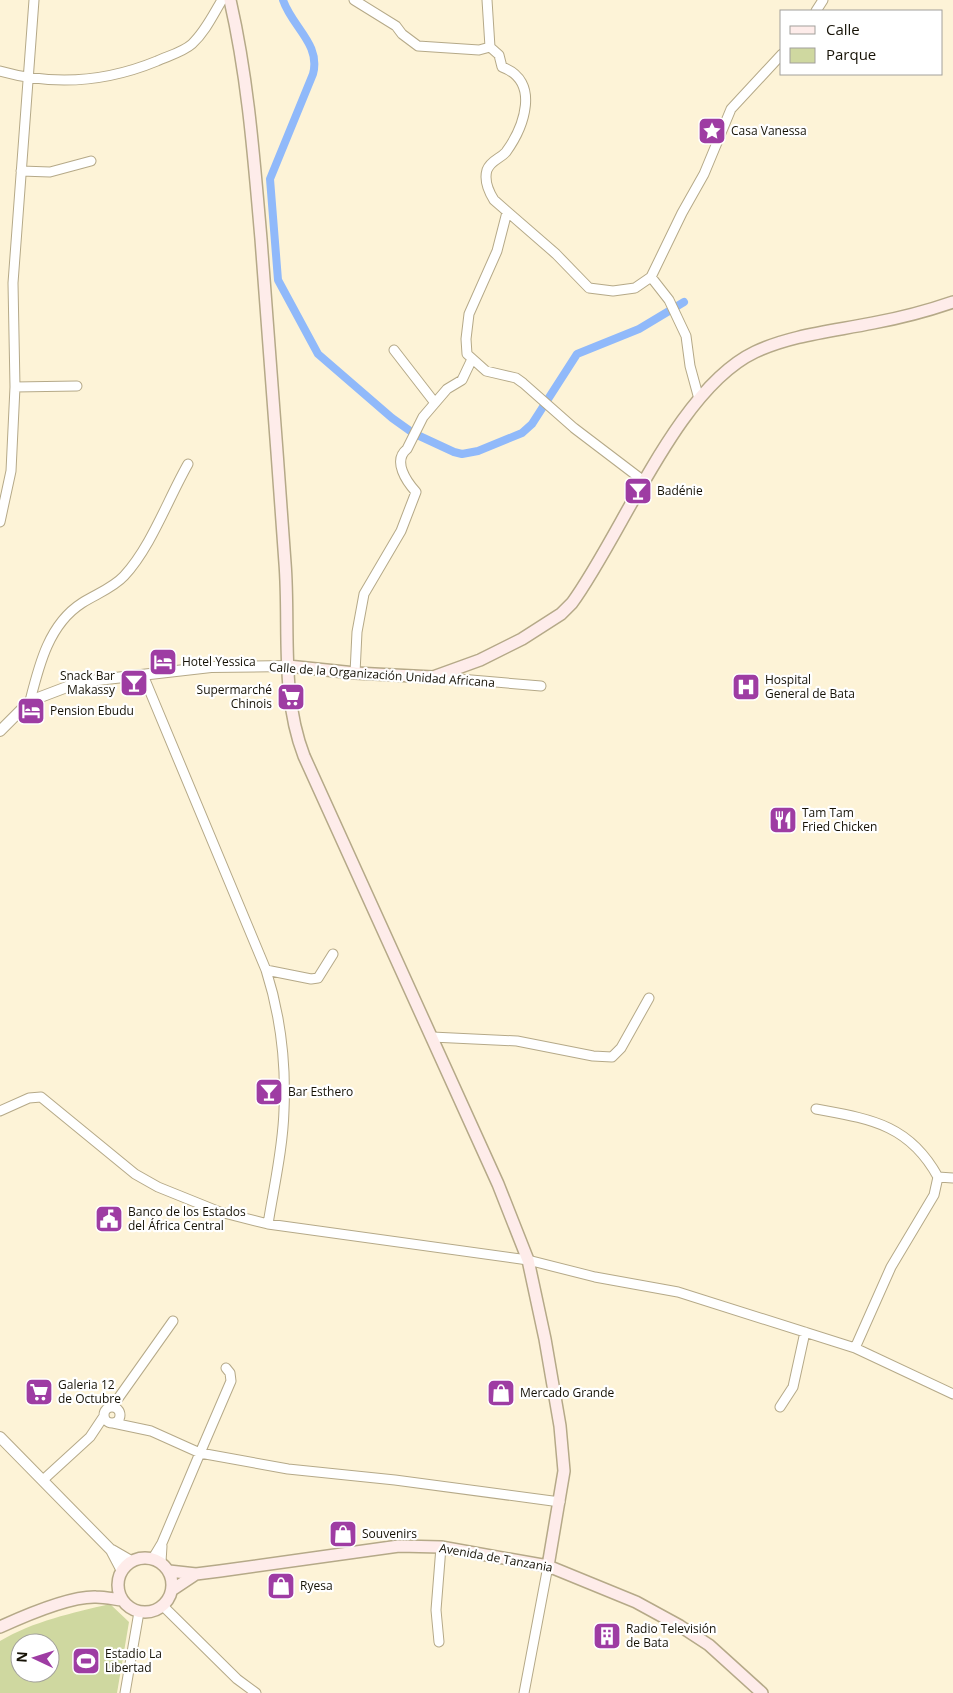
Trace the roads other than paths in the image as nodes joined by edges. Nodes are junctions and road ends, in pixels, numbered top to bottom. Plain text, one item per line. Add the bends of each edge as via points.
1 (34, 0) edge
2 (222, 0) edge
3 (230, 0) edge
4 (354, 0) edge
5 (487, 0) edge
6 (490, 47) junction
7 (780, 56) edge
8 (0, 71) edge
9 (28, 79) junction
10 (91, 161) dead end
11 (20, 171) junction
12 (507, 212) junction
13 (651, 277) junction
14 (953, 302) edge
15 (394, 350) dead end
16 (472, 359) junction
17 (78, 386) dead end
18 (15, 387) junction
19 (699, 399) junction
20 (435, 403) junction
21 (188, 464) dead end
22 (645, 482) junction
23 (0, 522) edge
24 (288, 666) junction
25 (355, 673) junction
26 (142, 676) junction
27 (433, 677) junction
28 (541, 686) dead end
29 (30, 701) junction
30 (0, 731) edge
31 (333, 954) dead end
32 (266, 970) junction
33 (649, 998) dead end
34 (432, 1037) junction
35 (816, 1109) dead end
36 (0, 1111) edge
37 (938, 1177) junction
38 (953, 1178) edge
39 (268, 1224) junction
40 (528, 1260) junction
41 (173, 1321) dead end
42 (805, 1332) junction
43 (855, 1348) junction
44 (226, 1368) dead end
45 (953, 1394) edge
46 (780, 1407) dead end
47 (112, 1408) junction
48 (119, 1414) junction
49 (104, 1416) junction
50 (112, 1423) junction
51 (131, 1426) junction
52 (94, 1433) junction
53 (0, 1437) edge
54 (200, 1453) junction
55 (43, 1480) junction
56 (560, 1502) junction
57 (441, 1547) junction
58 (111, 1550) junction
59 (131, 1562) junction
60 (161, 1564) junction
61 (548, 1566) junction
62 (122, 1571) junction
63 (196, 1574) junction
64 (118, 1583) junction
65 (172, 1590) junction
66 (94, 1597) junction
67 (122, 1600) junction
68 (163, 1606) junction
69 (139, 1612) junction
70 (0, 1627) edge
71 (439, 1642) dead end
72 (125, 1693) edge
73 (256, 1693) edge
74 (524, 1693) edge
75 (762, 1693) edge

1 - 9 street
2 - 9 street via 191,45 135,70 81,81
3 - 24 main road via 241,44 259,211 286,574
4 - 6 street via 396,26 418,46 478,50
5 - 6 street
6 - 12 street via 499,55 502,67 519,76 525,89 520,130 504,154 491,163 486,172 489,192
7 - 13 street via 731,109 704,174
8 - 9 street
9 - 11 street
10 - 11 street via 50,172
11 - 18 street via 13,283
12 - 13 street via 556,254 589,288 613,292 635,288
12 - 16 street via 497,251 469,314 466,339 467,354
13 - 19 street via 670,300 686,336
14 - 19 main road via 923,312 775,344 731,366
15 - 20 street
16 - 20 street via 462,380 447,389
16 - 22 street via 486,371 516,378 574,428
17 - 18 street
18 - 23 street via 10,471
19 - 22 main road
20 - 25 street via 403,452 401,462 406,481 416,492 401,530 364,594 357,632
21 - 29 street via 146,544 125,576 67,614 56,628
22 - 27 main road via 582,591 561,614 480,660
24 - 25 main road, Calle de la Organización Unidad Africana
24 - 26 street, Calle de la Organización Unidad Africana via 211,668
24 - 34 main road via 293,717 304,756
25 - 27 main road, Calle de la Organización Unidad Africana
26 - 29 street, Calle de la Organización Unidad Africana via 80,682
26 - 32 street
27 - 28 street, Calle de la Organización Unidad Africana
29 - 30 street, Calle de la Organización Unidad Africana
31 - 32 street via 318,978 311,980
32 - 39 street via 274,996 281,1046 284,1110
33 - 34 street via 621,1048 612,1057 517,1041
34 - 40 main road
35 - 37 street via 875,1120 888,1127 917,1149
36 - 39 street via 29,1098 41,1097 122,1166 158,1188 220,1212
37 - 38 street
37 - 43 street via 934,1195 891,1267
39 - 40 street
40 - 42 street via 595,1277 678,1292
40 - 56 main road via 560,1426 564,1471
41 - 47 street
42 - 43 street
42 - 46 street via 795,1381
43 - 45 street
44 - 54 street via 231,1381
47 - 48 street
47 - 49 street via 106,1410
48 - 50 street via 117,1421
48 - 51 street
49 - 50 street via 107,1422
49 - 52 street
50 - 51 street
50 - 52 street
51 - 54 street via 151,1431
52 - 55 street
53 - 55 street
54 - 56 street via 288,1468
54 - 60 street via 162,1543
55 - 58 street
56 - 61 main road
57 - 61 main road, Avenida de Tanzania
57 - 63 main road, Avenida de Tanzania via 399,1546
57 - 71 street via 436,1602
58 - 59 street
58 - 62 street
59 - 60 main road via 141,1558
59 - 62 main road
60 - 63 main road, Avenida de Tanzania
60 - 65 main road
61 - 74 street
61 - 75 main road, Avenida de Tanzania via 628,1598 680,1626 709,1645
62 - 64 main road
63 - 65 main road, Avenida de Tanzania
64 - 66 main road
64 - 67 main road
65 - 68 main road
66 - 67 main road
66 - 70 main road via 30,1614
67 - 69 main road
68 - 69 main road
68 - 73 street via 237,1680
69 - 72 street

